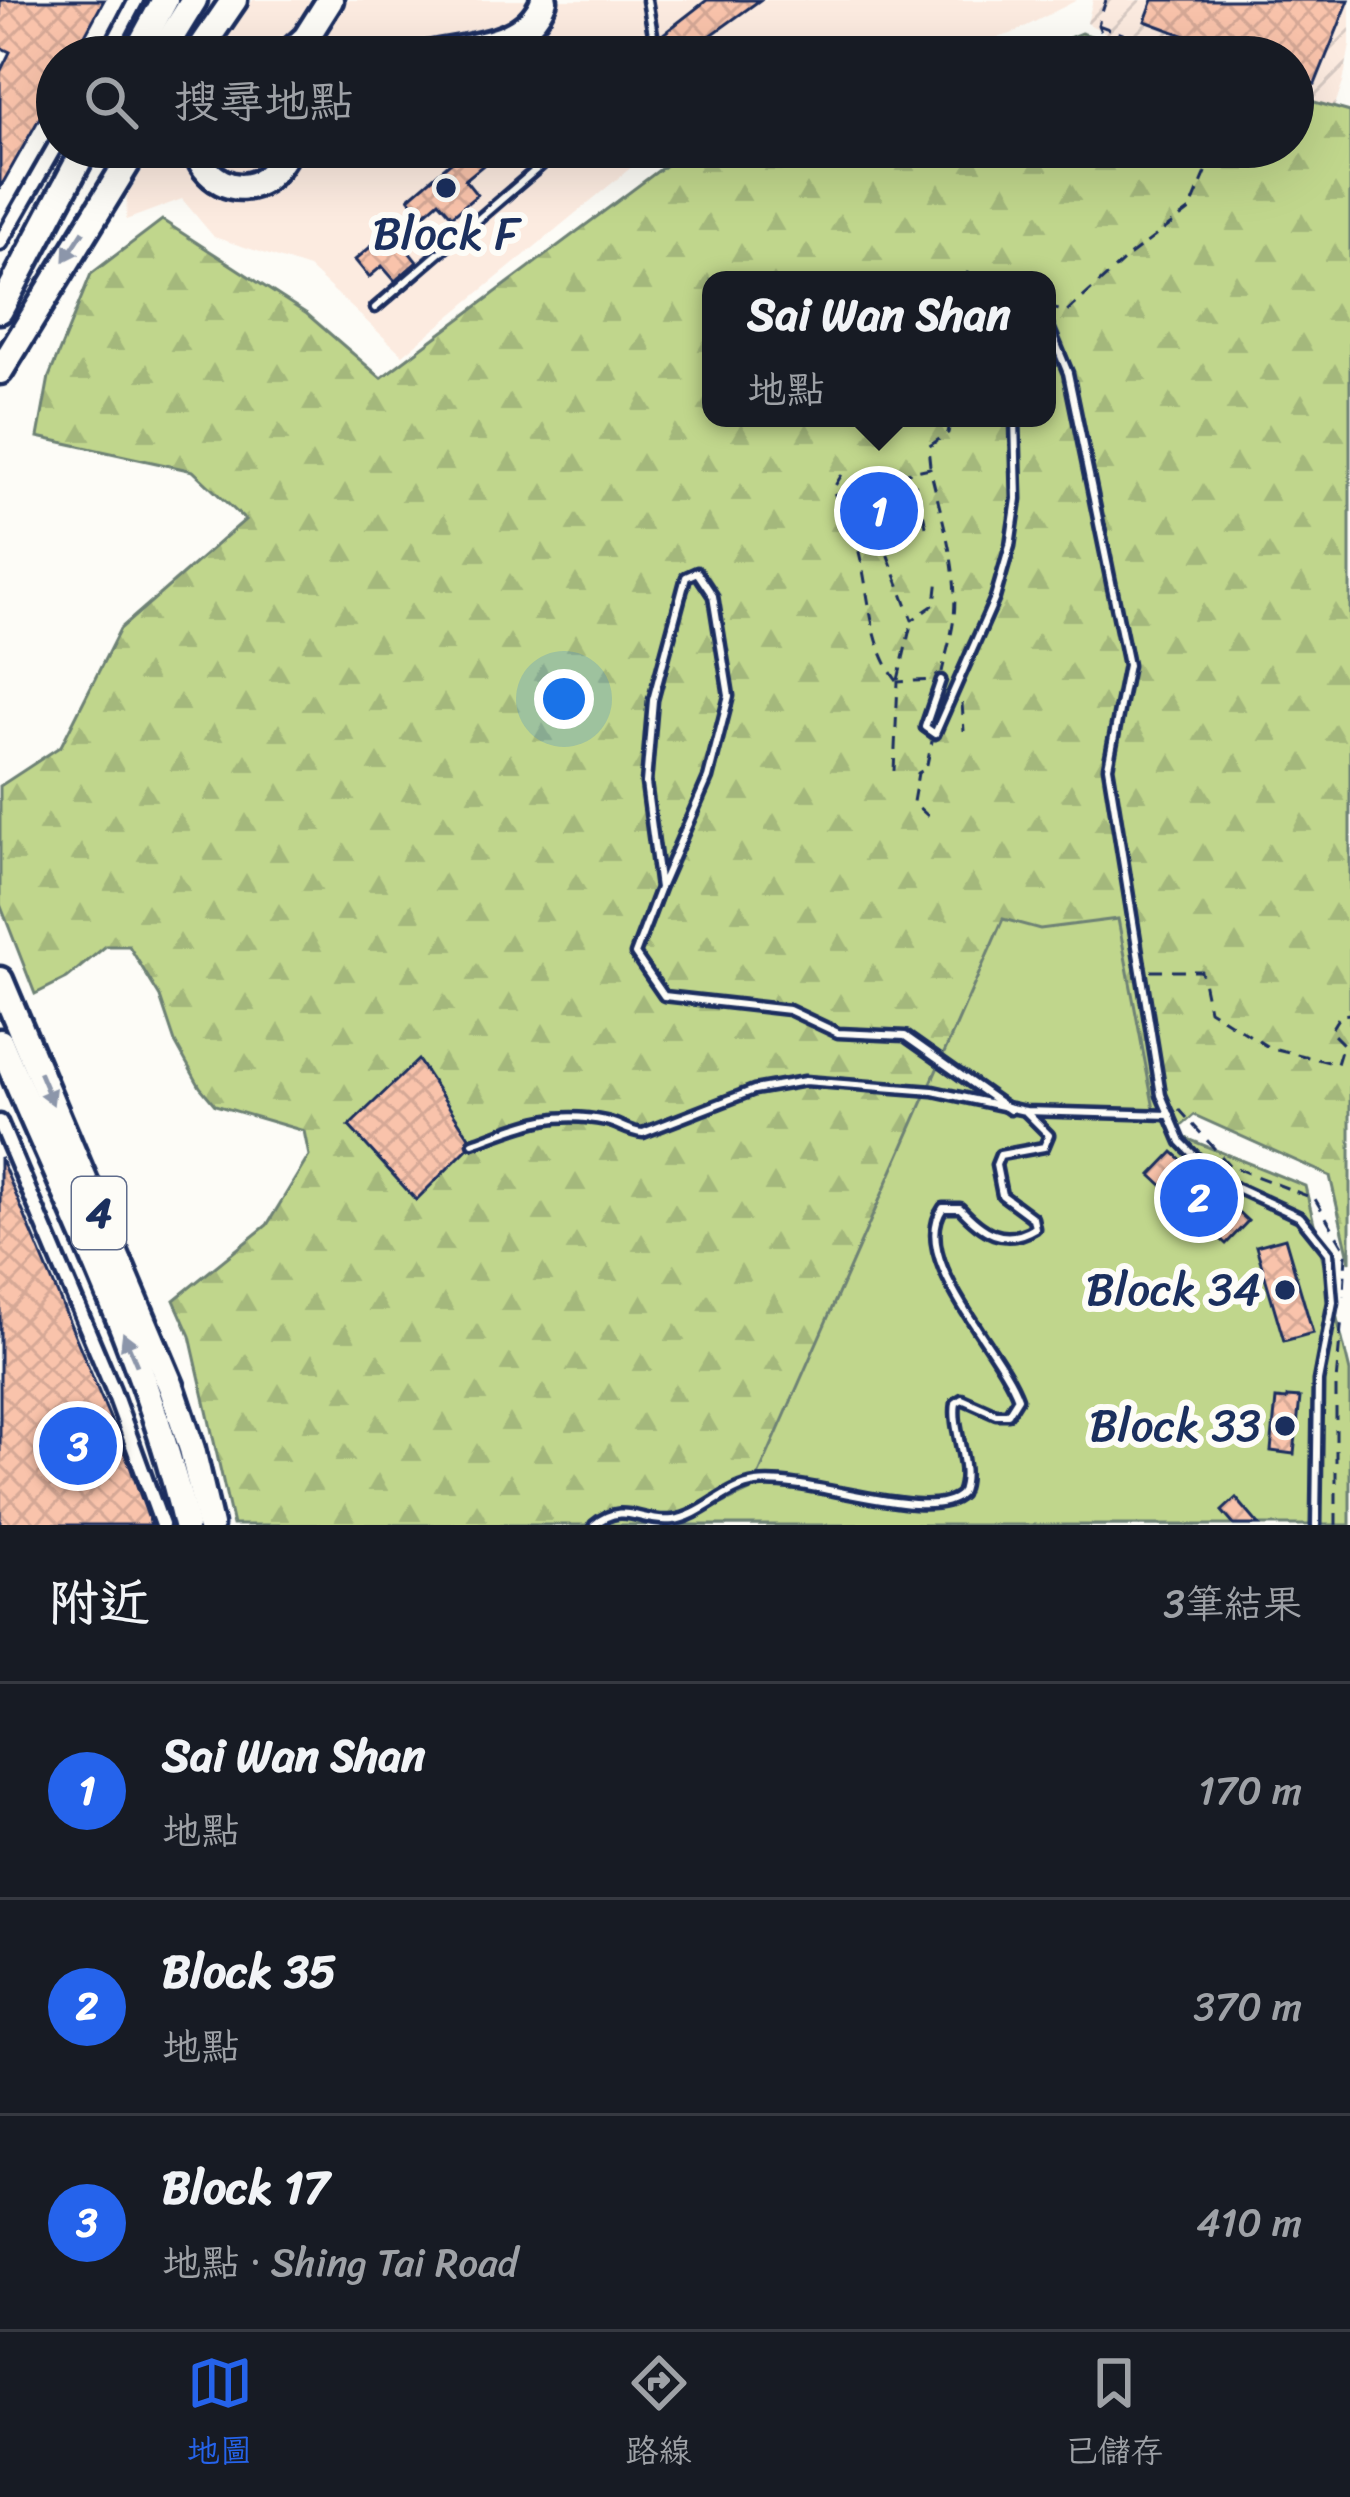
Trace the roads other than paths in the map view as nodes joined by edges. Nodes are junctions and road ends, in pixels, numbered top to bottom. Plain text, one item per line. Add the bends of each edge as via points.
1 (136, 0) edge
2 (165, 0) edge
3 (194, 0) edge
4 (231, 0) edge
5 (330, 0) edge
6 (544, 0) edge
7 (647, 0) edge
8 (117, 36) edge
9 (145, 36) edge
10 (171, 36) edge
11 (208, 36) edge
12 (306, 36) edge
13 (506, 36) edge
14 (653, 36) edge
15 (43, 168) edge
16 (75, 168) edge
17 (88, 168) edge
18 (124, 168) edge
19 (204, 168) edge
20 (274, 168) edge
21 (538, 168) edge
22 (0, 243) edge
23 (21, 270) junction
24 (375, 308) dead end
25 (0, 310) edge
26 (1056, 344) edge
27 (0, 371) edge
28 (1016, 427) edge
29 (941, 680) road end
30 (661, 888) junction
31 (0, 980) edge
32 (0, 1042) edge
33 (1010, 1110) junction
34 (1025, 1112) junction
35 (1171, 1115) junction
36 (0, 1122) edge
37 (473, 1143) dead end
38 (181, 1454) junction
39 (855, 1506) dead end
40 (936, 1519) dead end
41 (162, 1525) edge
42 (186, 1525) edge
43 (210, 1525) edge
44 (594, 1525) edge
45 (1316, 1525) edge

1 - 8 street
2 - 9 highway
3 - 10 highway
4 - 11 highway
5 - 12 highway
6 - 13 highway via 533,21
7 - 14 lane
15 - 22 street
16 - 23 highway
17 - 23 highway
18 -> 27 highway
19 - 20 highway via 237,187
21 - 24 lane
23 - 25 highway
26 - 35 lane via 1128,665 1108,767
28 - 29 lane via 1010,546 935,734 925,727
30 - 30 lane via 646,783 653,700 686,577 697,572 713,596 730,696 708,778
30 - 33 lane via 635,954 664,996 789,1010 838,1033 905,1036
31 -> 38 highway, 4 via 153,1342
38 -> 32 highway, 4
33 - 34 lane
33 - 37 lane via 933,1091 805,1082 754,1090 643,1133 549,1116
34 - 35 lane
34 - 40 lane via 1049,1135 1043,1147 1000,1155 996,1166 1002,1195 1034,1218 1035,1228 1010,1238 979,1228 960,1208 938,1214 935,1235 951,1287 1018,1398 1008,1414 956,1402 962,1492
35 - 45 lane via 1181,1142 1217,1179 1300,1217 1329,1253 1333,1302 1318,1381
36 - 41 street
38 - 42 highway, 4
38 - 43 highway, 4
39 - 44 lane via 758,1482 674,1520 619,1512

